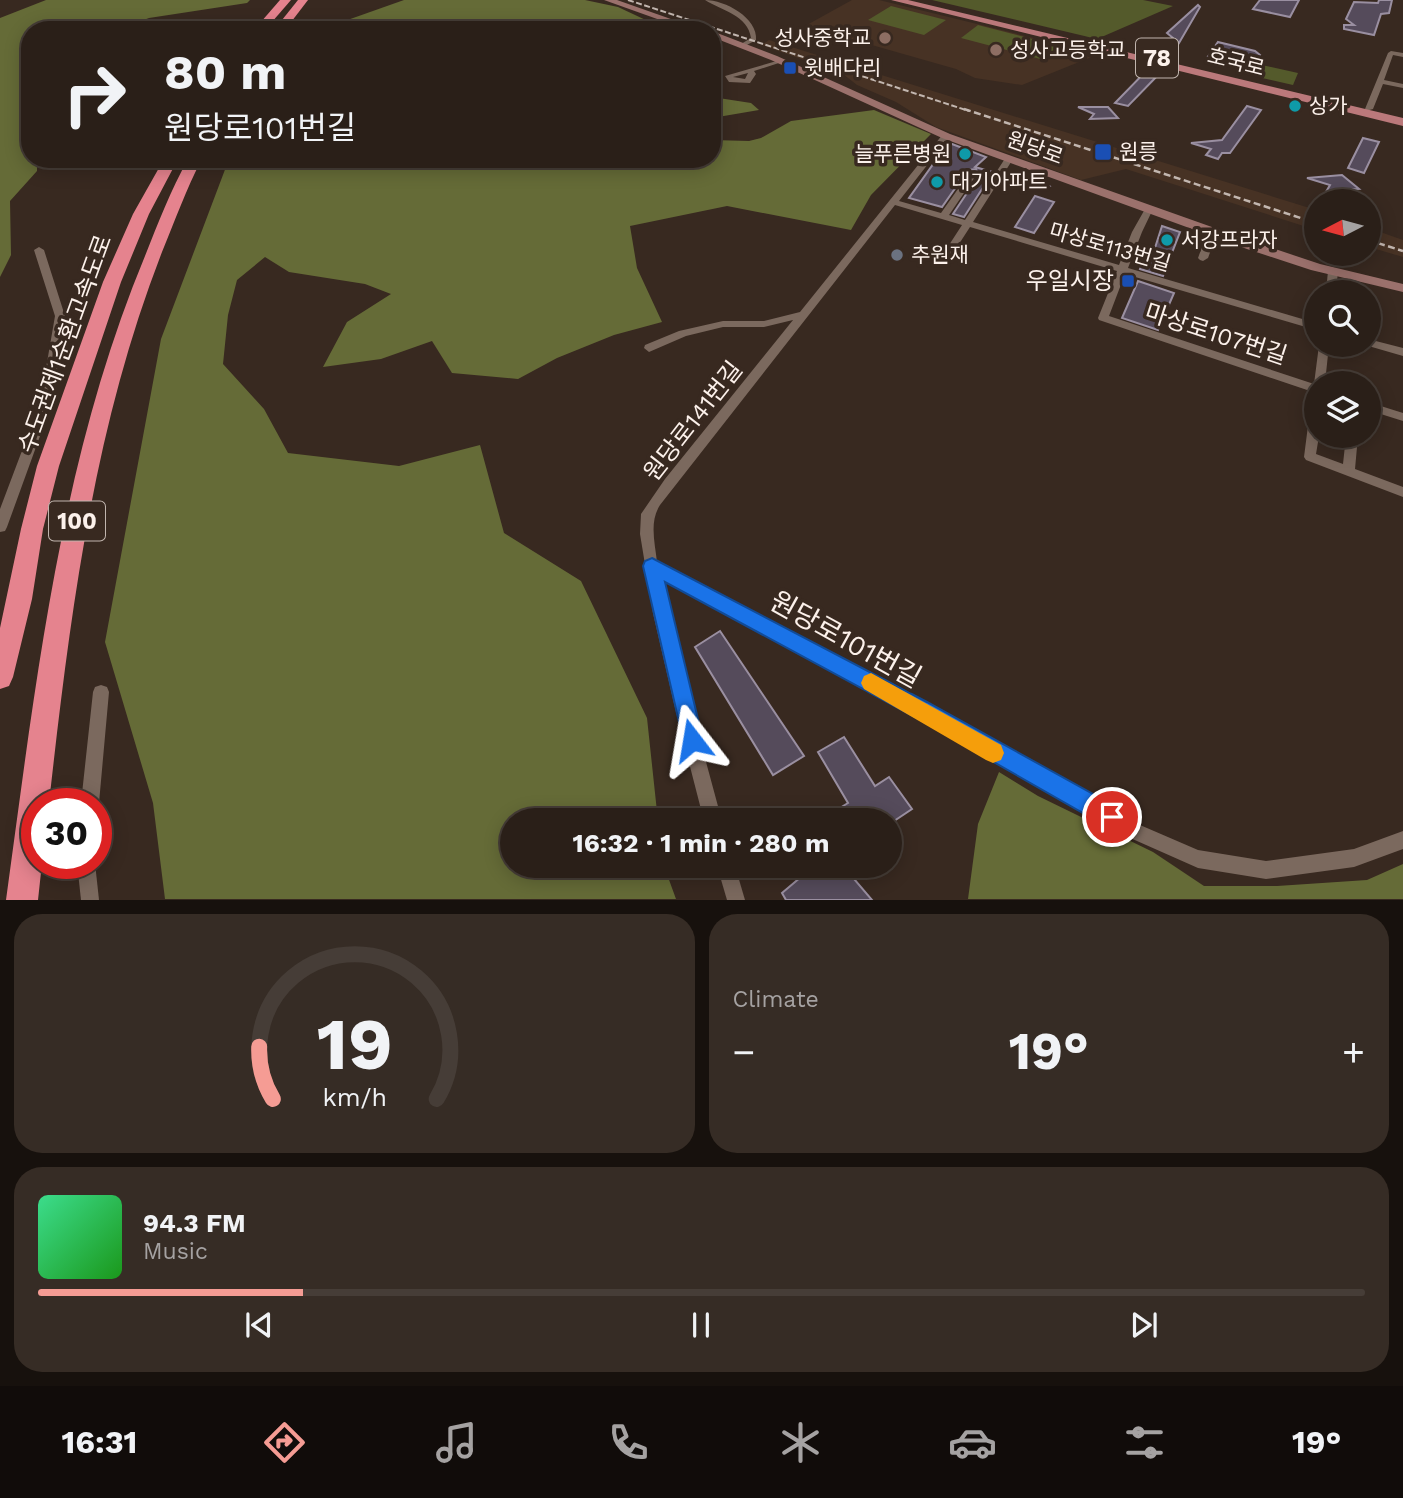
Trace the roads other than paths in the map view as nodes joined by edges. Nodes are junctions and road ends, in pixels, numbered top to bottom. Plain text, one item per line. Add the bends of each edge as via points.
1 (286, 0) edge
2 (303, 0) edge
3 (608, 0) edge
4 (708, 0) edge
5 (896, 0) edge
6 (911, 0) edge
7 (267, 21) edge
8 (286, 21) edge
9 (671, 21) edge
10 (721, 37) edge
11 (743, 45) junction
12 (1391, 53) joint
13 (1403, 55) edge
14 (782, 61) junction
15 (750, 71) dead end
16 (1381, 81) junction
17 (1403, 86) edge
18 (1369, 110) junction
19 (1403, 120) edge
20 (947, 136) junction
21 (1009, 159) junction
22 (166, 168) edge
23 (190, 168) edge
24 (974, 174) dead end
25 (894, 202) junction
26 (1149, 209) junction
27 (943, 217) junction
28 (966, 224) junction
29 (1212, 233) junction
30 (39, 250) dead end
31 (1203, 258) dead end
32 (943, 262) dead end
33 (1334, 271) junction
34 (1122, 272) junction
35 (1333, 280) edge
36 (1403, 288) edge
37 (804, 314) junction
38 (1304, 324) edge
39 (1381, 346) edge
40 (649, 348) dead end
41 (1403, 352) edge
42 (1304, 385) edge
43 (1381, 410) edge
44 (1403, 417) edge
45 (1311, 448) edge
46 (1351, 448) edge
47 (1348, 471) junction
48 (1403, 492) edge
49 (0, 527) edge
50 (652, 566) junction
51 (0, 677) edge
52 (101, 692) dead end
53 (91, 788) edge
54 (710, 808) edge
55 (1403, 840) edge
56 (730, 878) edge
57 (88, 879) edge
58 (22, 900) edge
59 (90, 900) edge
60 (736, 900) edge

1 - 7 highway
2 - 8 highway
3 - 9 main road
4 - 11 street via 748,22 754,39
5 - 19 main road, 호국로 / 78
6 - 18 main road, 호국로 / 78
10 - 11 main road, 원당로
11 - 14 main road, 원당로
12 - 13 street
12 - 16 street
14 - 15 street
14 - 20 main road, 원당로
16 - 17 street
16 - 18 street
18 - 19 main road, 호국로 / 78
20 - 21 main road, 원당로
20 - 25 street, 원당로141번길
21 - 26 main road, 원당로
21 - 28 street
22 - 51 highway, 수도권제1순환고속도로 / 100 via 112,282 48,466
23 - 58 highway, 수도권제1순환고속도로 / 100 via 129,315 101,407 57,622
24 - 27 street
25 - 27 street, 마상로113번길
25 - 37 street, 원당로141번길
26 - 29 main road, 원당로
26 - 34 street
27 - 28 street, 마상로113번길
28 - 32 street
28 - 34 street, 마상로113번길
29 - 31 street
29 - 33 main road, 원당로
30 - 49 street via 60,316 46,403
33 - 35 street
33 - 36 main road, 원당로
34 - 38 street, 마상로113번길
34 - 42 street, 마상로107번길 via 1103,318
37 - 40 street, 원당로141번길 via 764,324 723,324 683,333
37 - 50 street, 원당로141번길 via 648,515
39 - 41 street
43 - 44 street
45 - 47 street via 1310,457
46 - 47 street
47 - 48 street
50 - 54 street, 원당로141번길
50 - 55 street, 원당로101번길 via 920,709 1134,831 1198,859 1266,870 1354,858
52 - 53 street
56 - 60 street
57 - 59 street

